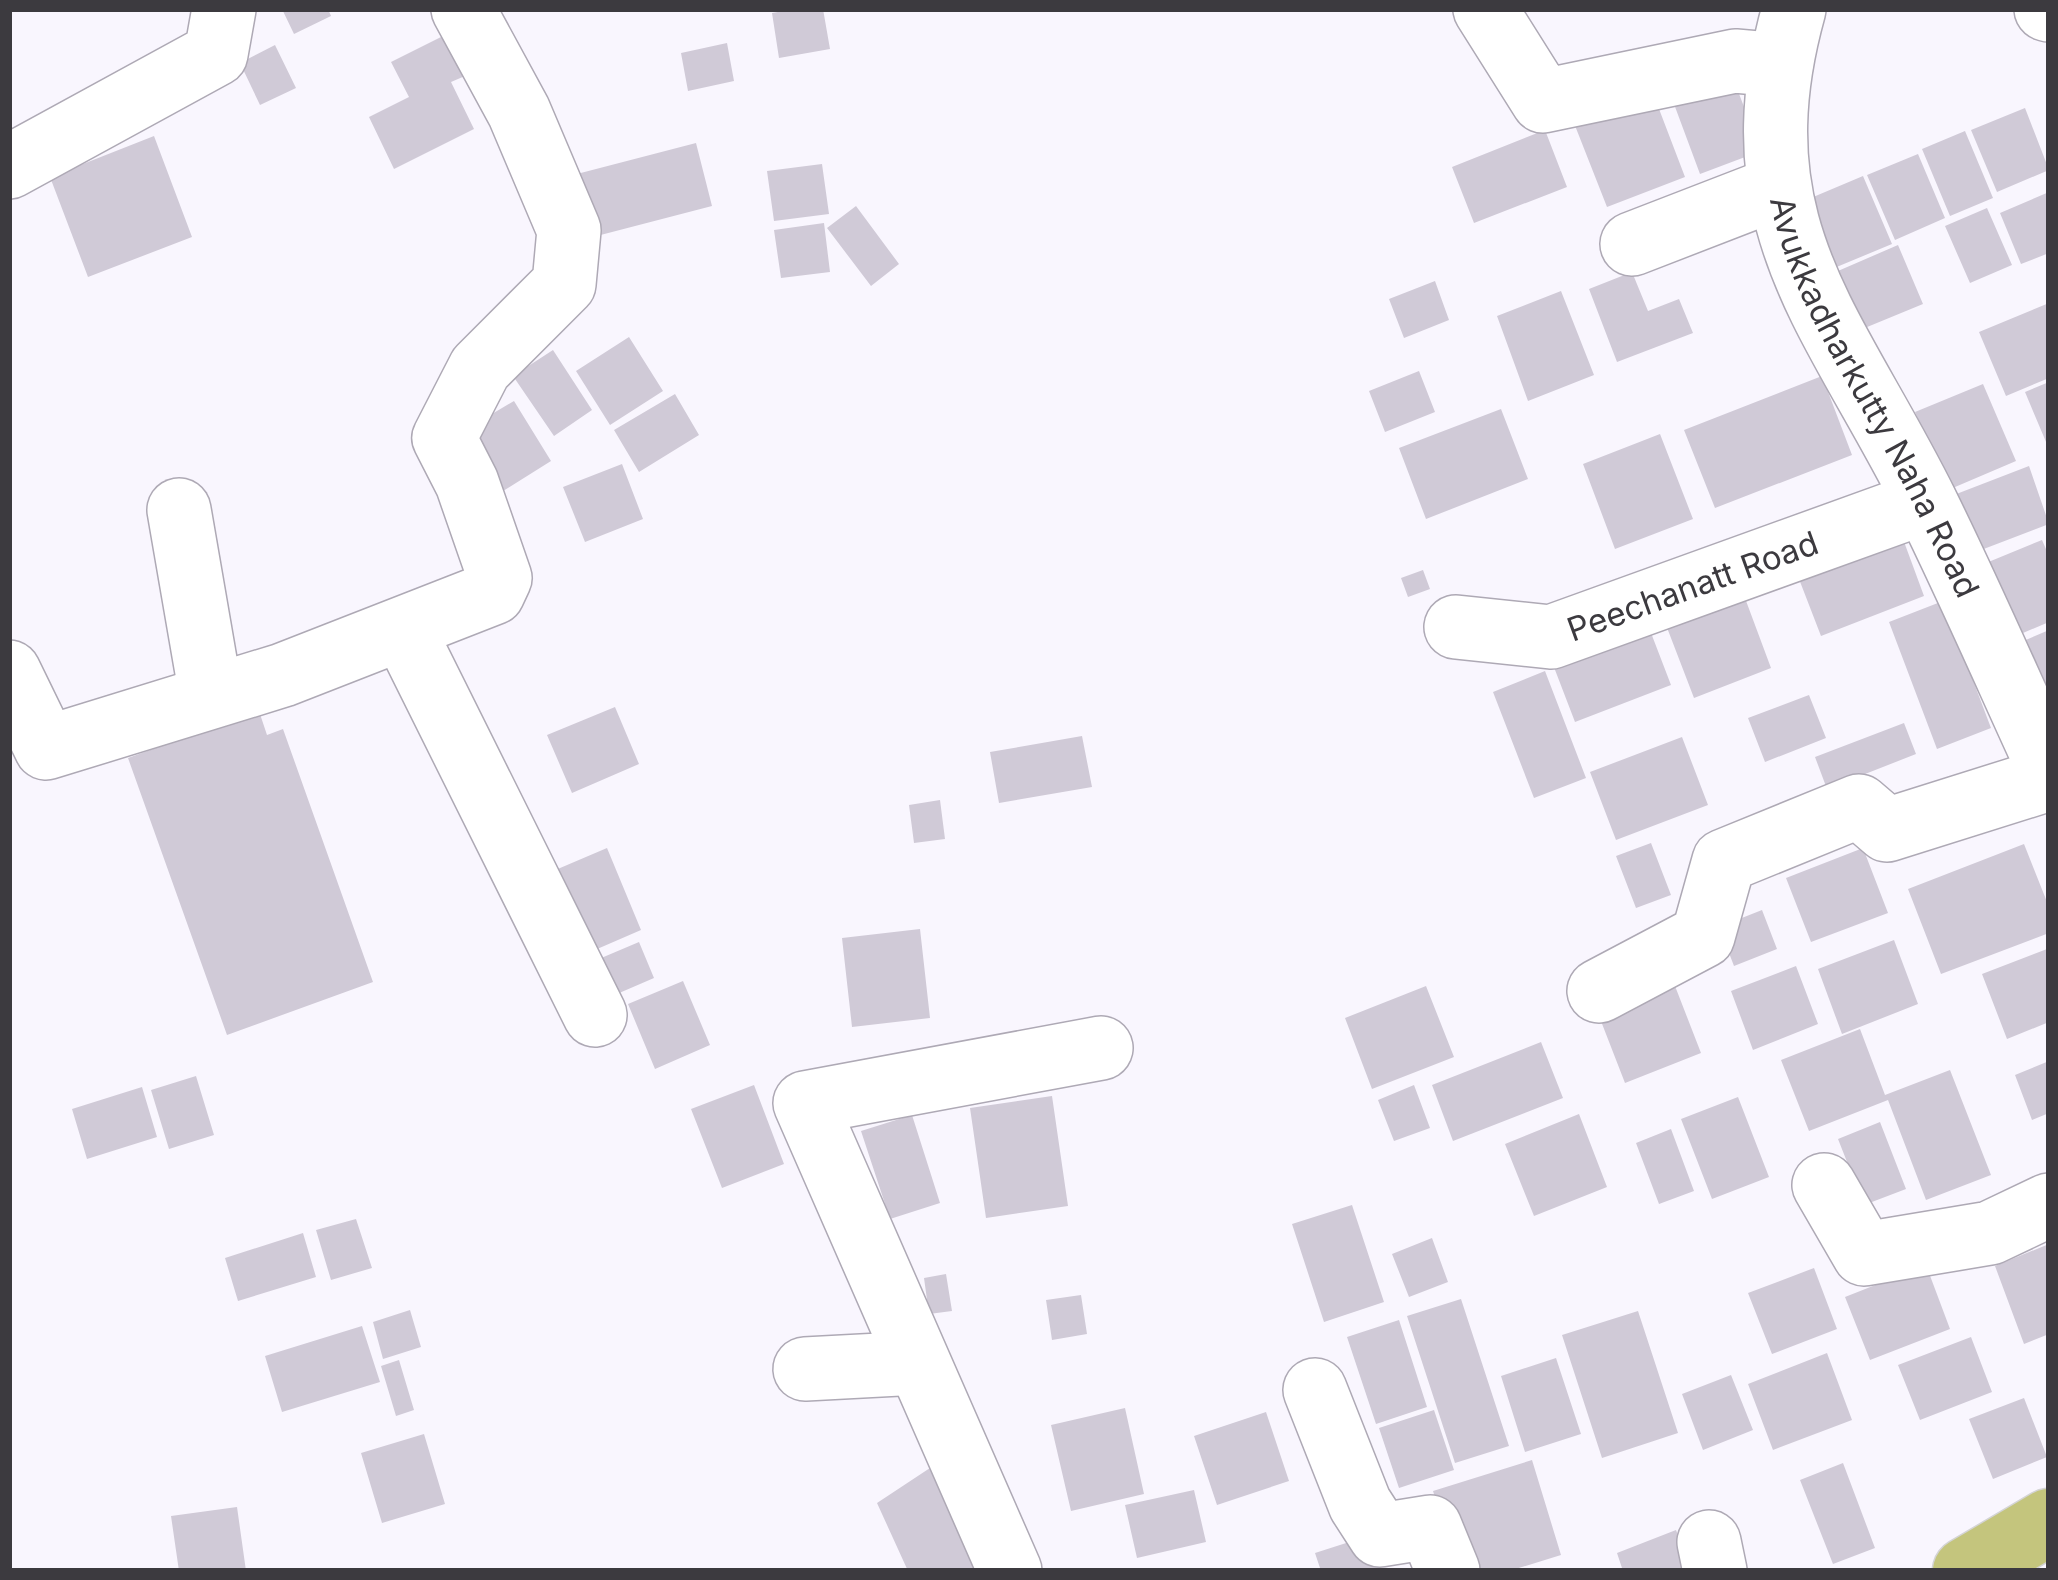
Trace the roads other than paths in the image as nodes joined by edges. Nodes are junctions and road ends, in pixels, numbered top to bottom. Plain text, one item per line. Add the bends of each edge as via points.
1 (224, 9) edge
2 (463, 9) edge
3 (1485, 9) edge
4 (1788, 37) edge
5 (9, 167) edge
6 (1777, 188) junction
7 (1632, 244) dead end
8 (1925, 502) junction
9 (179, 511) dead end
10 (1456, 627) dead end
11 (404, 632) junction
12 (9, 672) edge
13 (211, 695) junction
14 (2049, 769) edge
15 (2049, 779) edge
16 (1599, 991) dead end
17 (595, 1016) dead end
18 (1102, 1048) dead end
19 (1824, 1185) dead end
20 (2049, 1205) edge
21 (918, 1363) junction
22 (805, 1369) dead end
23 (1316, 1390) dead end
24 (2049, 1522) edge
25 (1010, 1571) edge
26 (1448, 1571) edge
27 (1966, 1571) edge

1 - 5 street via 216,54
2 - 11 street via 569,230 565,284 480,368 444,438 500,578 493,593
3 - 4 street via 1543,101 1736,62
4 - 6 street, Avukkadharkutty Naha Road via 1772,143
6 - 7 street
6 - 8 street, Avukkadharkutty Naha Road via 1793,256
8 - 10 street, Peechanatt Road via 1551,637
8 - 14 street, Avukkadharkutty Naha Road
9 - 13 street
11 - 13 street
11 - 17 street
12 - 13 street via 46,748
15 - 16 street via 1887,830 1859,806 1724,861 1703,936
18 - 21 street via 805,1103
19 - 20 street via 1864,1253 1990,1233
21 - 22 street
21 - 25 street
23 - 26 street via 1380,1535 1430,1527
24 - 27 main road

